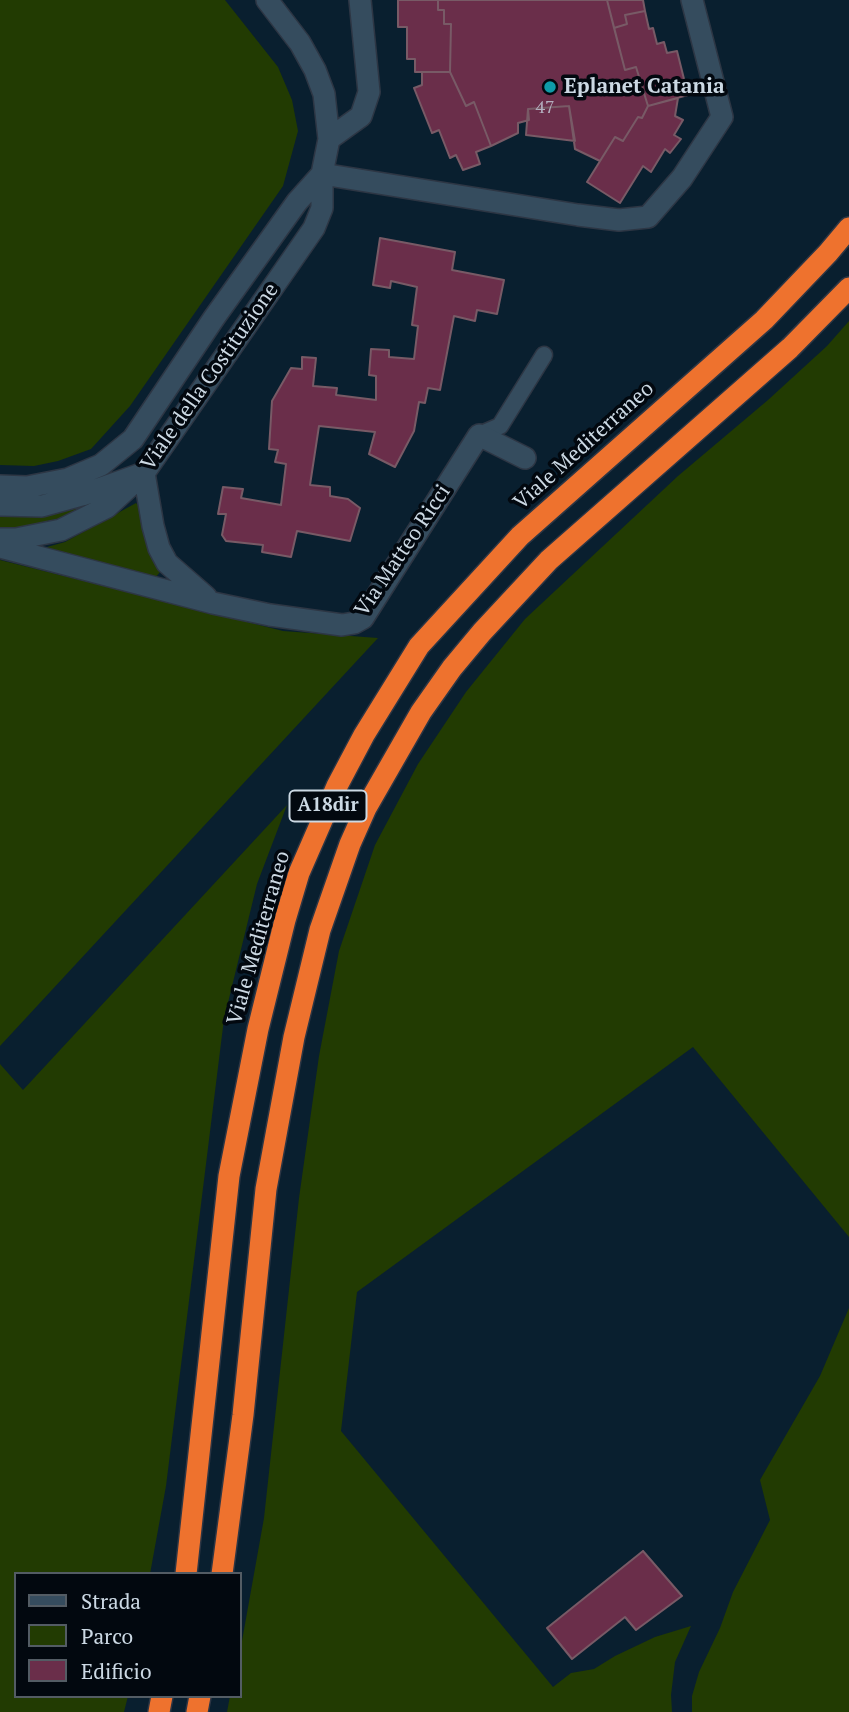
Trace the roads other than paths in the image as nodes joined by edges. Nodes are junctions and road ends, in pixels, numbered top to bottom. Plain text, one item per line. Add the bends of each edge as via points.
1 (267, 0) edge
2 (289, 0) edge
3 (360, 0) edge
4 (692, 0) edge
5 (284, 21) junction
6 (329, 139) junction
7 (322, 174) junction
8 (849, 228) edge
9 (849, 288) edge
10 (544, 355) dead end
11 (479, 435) junction
12 (525, 458) dead end
13 (145, 473) junction
14 (0, 486) edge
15 (0, 505) edge
16 (0, 539) edge
17 (0, 547) edge
18 (213, 603) junction
19 (186, 1572) edge
20 (222, 1572) edge

1 - 5 street, Viale della Costituzione
2 - 5 street
3 - 6 street via 369,92 361,116
4 - 7 street via 722,117 682,178 648,217 620,220 578,215
5 - 6 street, Viale della Costituzione via 315,70 324,94
6 - 7 street, Viale della Costituzione
7 - 13 street, Viale della Costituzione via 322,208 314,229
7 - 14 street, Viale della Costituzione via 214,318 133,439 101,465 68,479 27,487
8 - 19 highway, Viale Mediterraneo / A18dir via 764,320 520,536 419,646 337,786 304,861 285,920 234,1149
9 - 20 highway, A18dir via 790,348 549,560 452,668 366,807 320,930 292,1050 266,1189
10 - 11 lane via 500,426
11 - 12 street
11 - 18 street, Via Matteo Ricci via 363,618 354,624
13 - 15 street via 42,506
13 - 16 street, Viale della Costituzione via 107,507 61,530
13 - 18 street via 159,548 167,563
17 - 18 street

